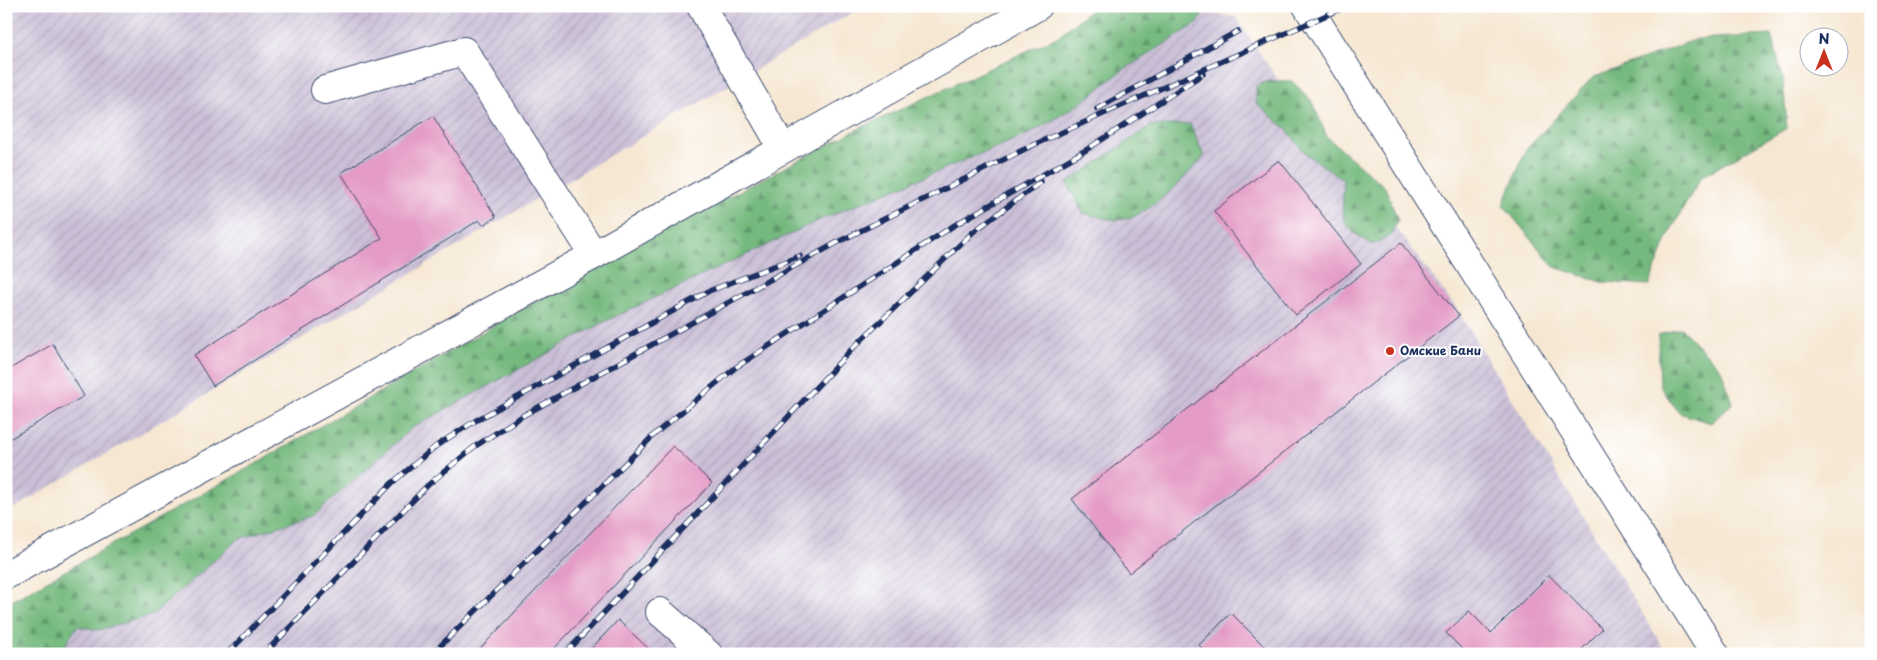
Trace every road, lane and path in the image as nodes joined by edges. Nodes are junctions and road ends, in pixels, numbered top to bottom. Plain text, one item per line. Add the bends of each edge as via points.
1 (701, 6) edge
2 (1038, 6) edge
3 (1307, 6) edge
4 (325, 90) dead end
5 (784, 149) junction
6 (594, 255) junction
7 (6, 575) edge
8 (660, 612) dead end
9 (708, 654) edge
10 (1715, 654) edge

1 - 5 street
2 - 5 street
3 - 10 street
4 - 6 street via 464,52
5 - 6 street
6 - 7 street
8 - 9 street

